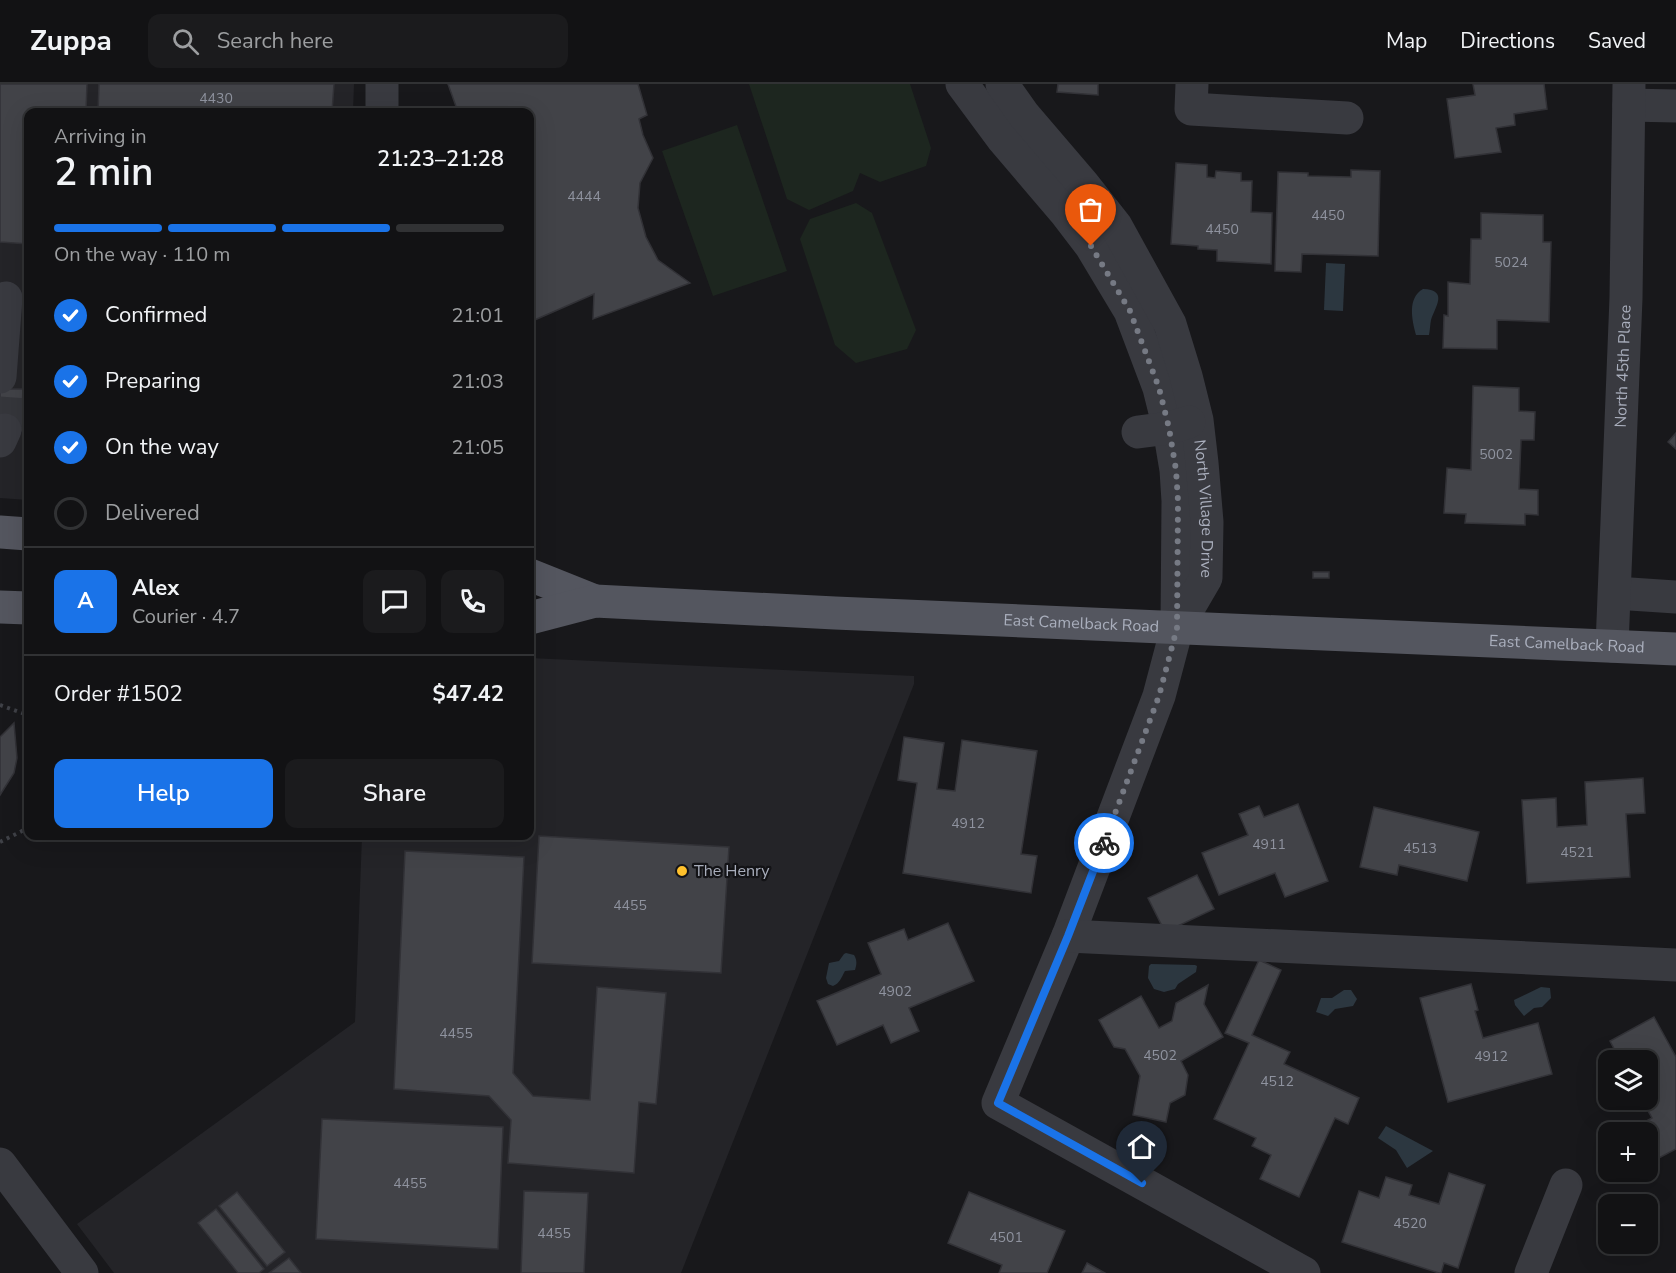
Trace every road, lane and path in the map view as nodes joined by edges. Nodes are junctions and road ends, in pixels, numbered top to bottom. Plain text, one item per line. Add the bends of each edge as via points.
1 (382, 84) edge
2 (962, 84) edge
3 (1002, 84) edge
4 (1192, 84) edge
5 (1629, 95) edge
6 (1676, 106) edge
7 (382, 108) edge
8 (1347, 118) dead end
9 (6, 298) dead end
10 (3, 381) tunnel mouth
11 (1168, 427) junction
12 (0, 532) edge
13 (24, 534) edge
14 (534, 577) edge
15 (1615, 593) junction
16 (1676, 597) edge
17 (595, 601) junction
18 (0, 607) edge
19 (24, 609) edge
20 (534, 617) edge
21 (1177, 628) junction
22 (1612, 646) junction
23 (1676, 649) edge
24 (0, 705) edge
25 (24, 713) edge
26 (24, 830) edge
27 (0, 842) edge
28 (1068, 936) junction
29 (1676, 965) edge
30 (0, 1164) edge
31 (1566, 1185) dead end
32 (82, 1273) edge
33 (1304, 1273) edge
34 (1531, 1273) edge

1 - 7 street
2 - 11 street, North Village Drive via 1091,246 1130,311 1159,388
3 - 11 street, North Village Drive via 1116,226 1170,324 1186,375
4 - 8 street via 1191,109
5 - 6 street
5 - 15 street, North 45th Place
9 - 10 street
11 - 21 street, North Village Drive via 1178,501
12 - 13 main road
14 - 17 main road, East Camelback Road
15 - 16 street
15 - 22 street, North 45th Place
17 - 20 main road, East Camelback Road
17 - 21 main road, East Camelback Road
18 - 19 main road
21 - 22 main road, East Camelback Road
21 - 28 street, North Village Drive via 1159,696
22 - 23 main road, East Camelback Road
24 - 25 path
26 - 27 path
28 - 29 street
28 - 33 street, North Village Drive via 998,1103
30 - 32 street
31 - 34 street

